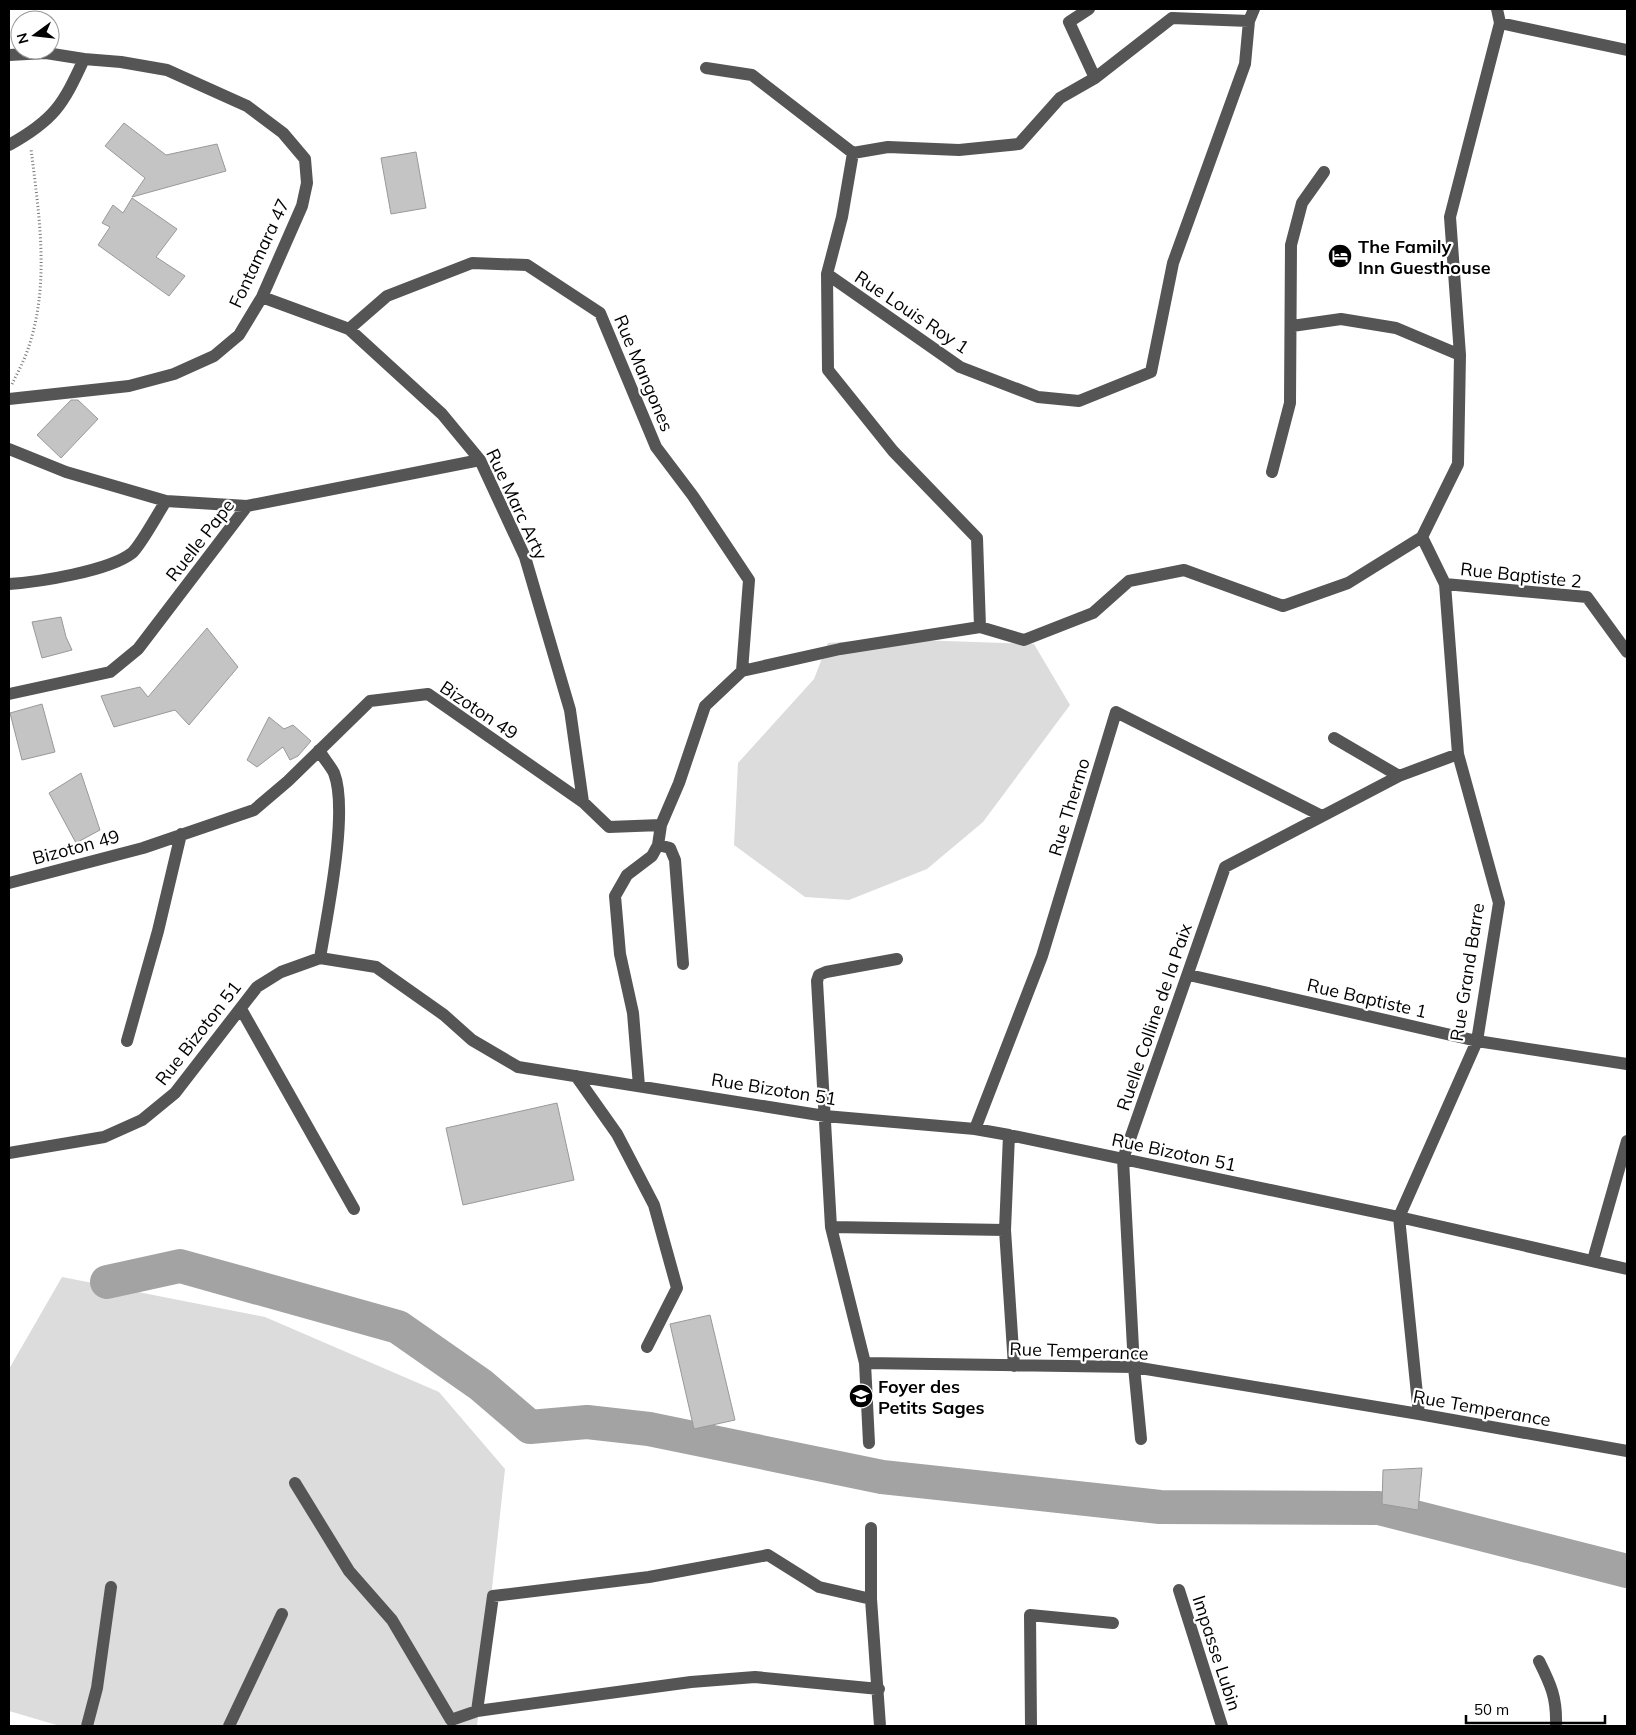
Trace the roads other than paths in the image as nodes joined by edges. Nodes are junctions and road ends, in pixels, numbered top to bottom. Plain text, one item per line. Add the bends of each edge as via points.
1 (1089, 9) edge
2 (1498, 9) edge
3 (1252, 15) edge
4 (1500, 23) junction
5 (1627, 50) edge
6 (9, 55) edge
7 (84, 59) junction
8 (706, 68) dead end
9 (1095, 78) junction
10 (9, 145) edge
11 (853, 153) junction
12 (1324, 172) dead end
13 (827, 274) junction
14 (262, 296) junction
15 (1292, 326) junction
16 (349, 329) junction
17 (1460, 355) junction
18 (9, 399) edge
19 (9, 449) edge
20 (480, 460) junction
21 (1272, 472) dead end
22 (166, 501) junction
23 (247, 506) junction
24 (1422, 537) junction
25 (9, 584) edge
26 (1445, 584) junction
27 (980, 627) junction
28 (1627, 652) edge
29 (742, 671) junction
30 (9, 694) edge
31 (1334, 738) dead end
32 (319, 750) junction
33 (1458, 754) junction
34 (1399, 776) junction
35 (583, 802) junction
36 (1322, 816) junction
37 (661, 825) junction
38 (181, 834) junction
39 (658, 845) junction
40 (9, 883) edge
41 (320, 958) junction
42 (897, 959) dead end
43 (683, 964) dead end
44 (1189, 975) junction
45 (241, 1009) junction
46 (127, 1041) dead end
47 (1476, 1041) junction
48 (1627, 1064) edge
49 (576, 1076) junction
50 (639, 1086) junction
51 (825, 1116) junction
52 (975, 1129) junction
53 (1009, 1135) junction
54 (1627, 1141) edge
55 (9, 1153) edge
56 (1123, 1159) junction
57 (354, 1210) dead end
58 (1399, 1217) junction
59 (831, 1227) junction
60 (1004, 1230) junction
61 (1593, 1260) junction
62 (1627, 1269) edge
63 (647, 1347) dead end
64 (865, 1363) junction
65 (1014, 1366) junction
66 (1134, 1368) junction
67 (1419, 1414) junction
68 (1141, 1439) dead end
69 (869, 1443) dead end
70 (1627, 1451) edge
71 (295, 1483) dead end
72 (870, 1528) dead end
73 (111, 1587) dead end
74 (1179, 1590) dead end
75 (871, 1600) junction
76 (282, 1614) dead end
77 (1113, 1623) dead end
78 (1539, 1661) dead end
79 (879, 1689) junction
80 (477, 1711) junction
81 (87, 1726) edge
82 (229, 1726) edge
83 (880, 1726) edge
84 (1031, 1726) edge
85 (1222, 1726) edge
86 (1556, 1726) edge

1 - 9 street via 1069,22
2 - 4 street
3 - 9 street via 1172,18
3 - 13 street, Rue Louis Roy 1 via 1245,64 1173,262 1151,372 1078,401 1038,397 960,367
4 - 5 street
4 - 17 street via 1450,217
6 - 7 street, Fontamara 47 via 46,53
7 - 10 street via 66,97 47,120
7 - 14 street, Fontamara 47 via 167,70 247,106 283,132 305,159 307,183 302,206
8 - 11 street via 752,75
9 - 11 street via 1060,98 1019,144 959,150 888,147
11 - 13 street via 842,217
12 - 15 street via 1302,203 1291,245
13 - 27 street, Rue Louis Roy 1 via 828,370 893,451 977,538
14 - 16 street, Rue Marc Arty
14 - 18 street, Fontamara 47 via 239,336 214,356 174,374 128,386
15 - 17 street via 1341,319 1396,328
15 - 21 street via 1290,403
16 - 20 street, Rue Marc Arty via 442,414
16 - 29 street, Rue Mangones via 387,296 472,263 527,265 600,313 656,447 749,580
17 - 24 street via 1458,464
19 - 22 street via 66,472
20 - 23 street, Ruelle Pape
20 - 35 street, Rue Marc Arty via 526,557 570,710
22 - 23 street
22 - 25 street via 133,552 110,564 33,582
23 - 30 street, Ruelle Pape via 124,663 110,672
24 - 26 street
24 - 27 street via 1348,583 1283,606 1184,570 1129,581 1093,613 1024,640
26 - 28 street, Rue Baptiste 2 via 1587,597
26 - 33 street, Rue Grand Barre
27 - 29 street via 840,649
29 - 37 street via 705,706
31 - 34 street
32 - 35 street, Bizoton 49 via 370,701 428,694
32 - 38 street, Bizoton 49 via 254,810
32 - 41 street via 334,773 340,800 332,884
33 - 34 street, Ruelle Colline de la Paix
33 - 47 street, Rue Grand Barre via 1499,903
34 - 36 street, Ruelle Colline de la Paix
35 - 37 street, Bizoton 49 via 609,827
36 - 44 street, Ruelle Colline de la Paix via 1225,867
36 - 52 street, Rue Thermo via 1116,712 1042,956
37 - 39 street
38 - 40 street, Bizoton 49 via 143,848
38 - 46 street
39 - 43 street via 670,848 675,860
39 - 50 street via 652,856 627,875 615,896 620,954 633,1013
41 - 45 street, Rue Bizoton 51 via 281,972 257,986
41 - 49 street, Rue Bizoton 51 via 376,967 444,1015 472,1040 518,1067
42 - 51 street via 820,975
44 - 47 street, Rue Baptiste 1
44 - 56 street, Ruelle Colline de la Paix
45 - 55 street, Rue Bizoton 51 via 175,1093 142,1120 104,1137
45 - 57 street
47 - 48 street, Rue Baptiste 1
47 - 58 street, Rue Grand Barre
49 - 50 street, Rue Bizoton 51
49 - 63 street via 618,1134 654,1205 677,1288
50 - 51 street, Rue Bizoton 51
51 - 52 street, Rue Bizoton 51
51 - 59 street
52 - 53 street, Rue Bizoton 51
53 - 56 street, Rue Bizoton 51
53 - 60 street
54 - 61 street
56 - 58 street, Rue Bizoton 51
56 - 66 street, Ruelle Colline de la Paix
58 - 61 street, Rue Bizoton 51
58 - 67 street, Rue Grand Barre
59 - 60 street
59 - 64 street
60 - 65 street
61 - 62 street, Rue Bizoton 51
64 - 65 street, Rue Temperance
64 - 69 street
65 - 66 street, Rue Temperance
66 - 67 street, Rue Temperance
66 - 68 street, Ruelle Colline de la Paix
67 - 70 street, Rue Temperance
71 - 80 street via 349,1571 392,1620 451,1720
72 - 75 street
73 - 81 street
74 - 85 street, Impasse Lubin
75 - 79 street
75 - 80 street via 819,1587 768,1555 649,1577 493,1596
76 - 82 street
77 - 84 street via 1030,1615
78 - 86 street via 1552,1686 1557,1705
79 - 80 street via 755,1677 691,1682
79 - 83 street

